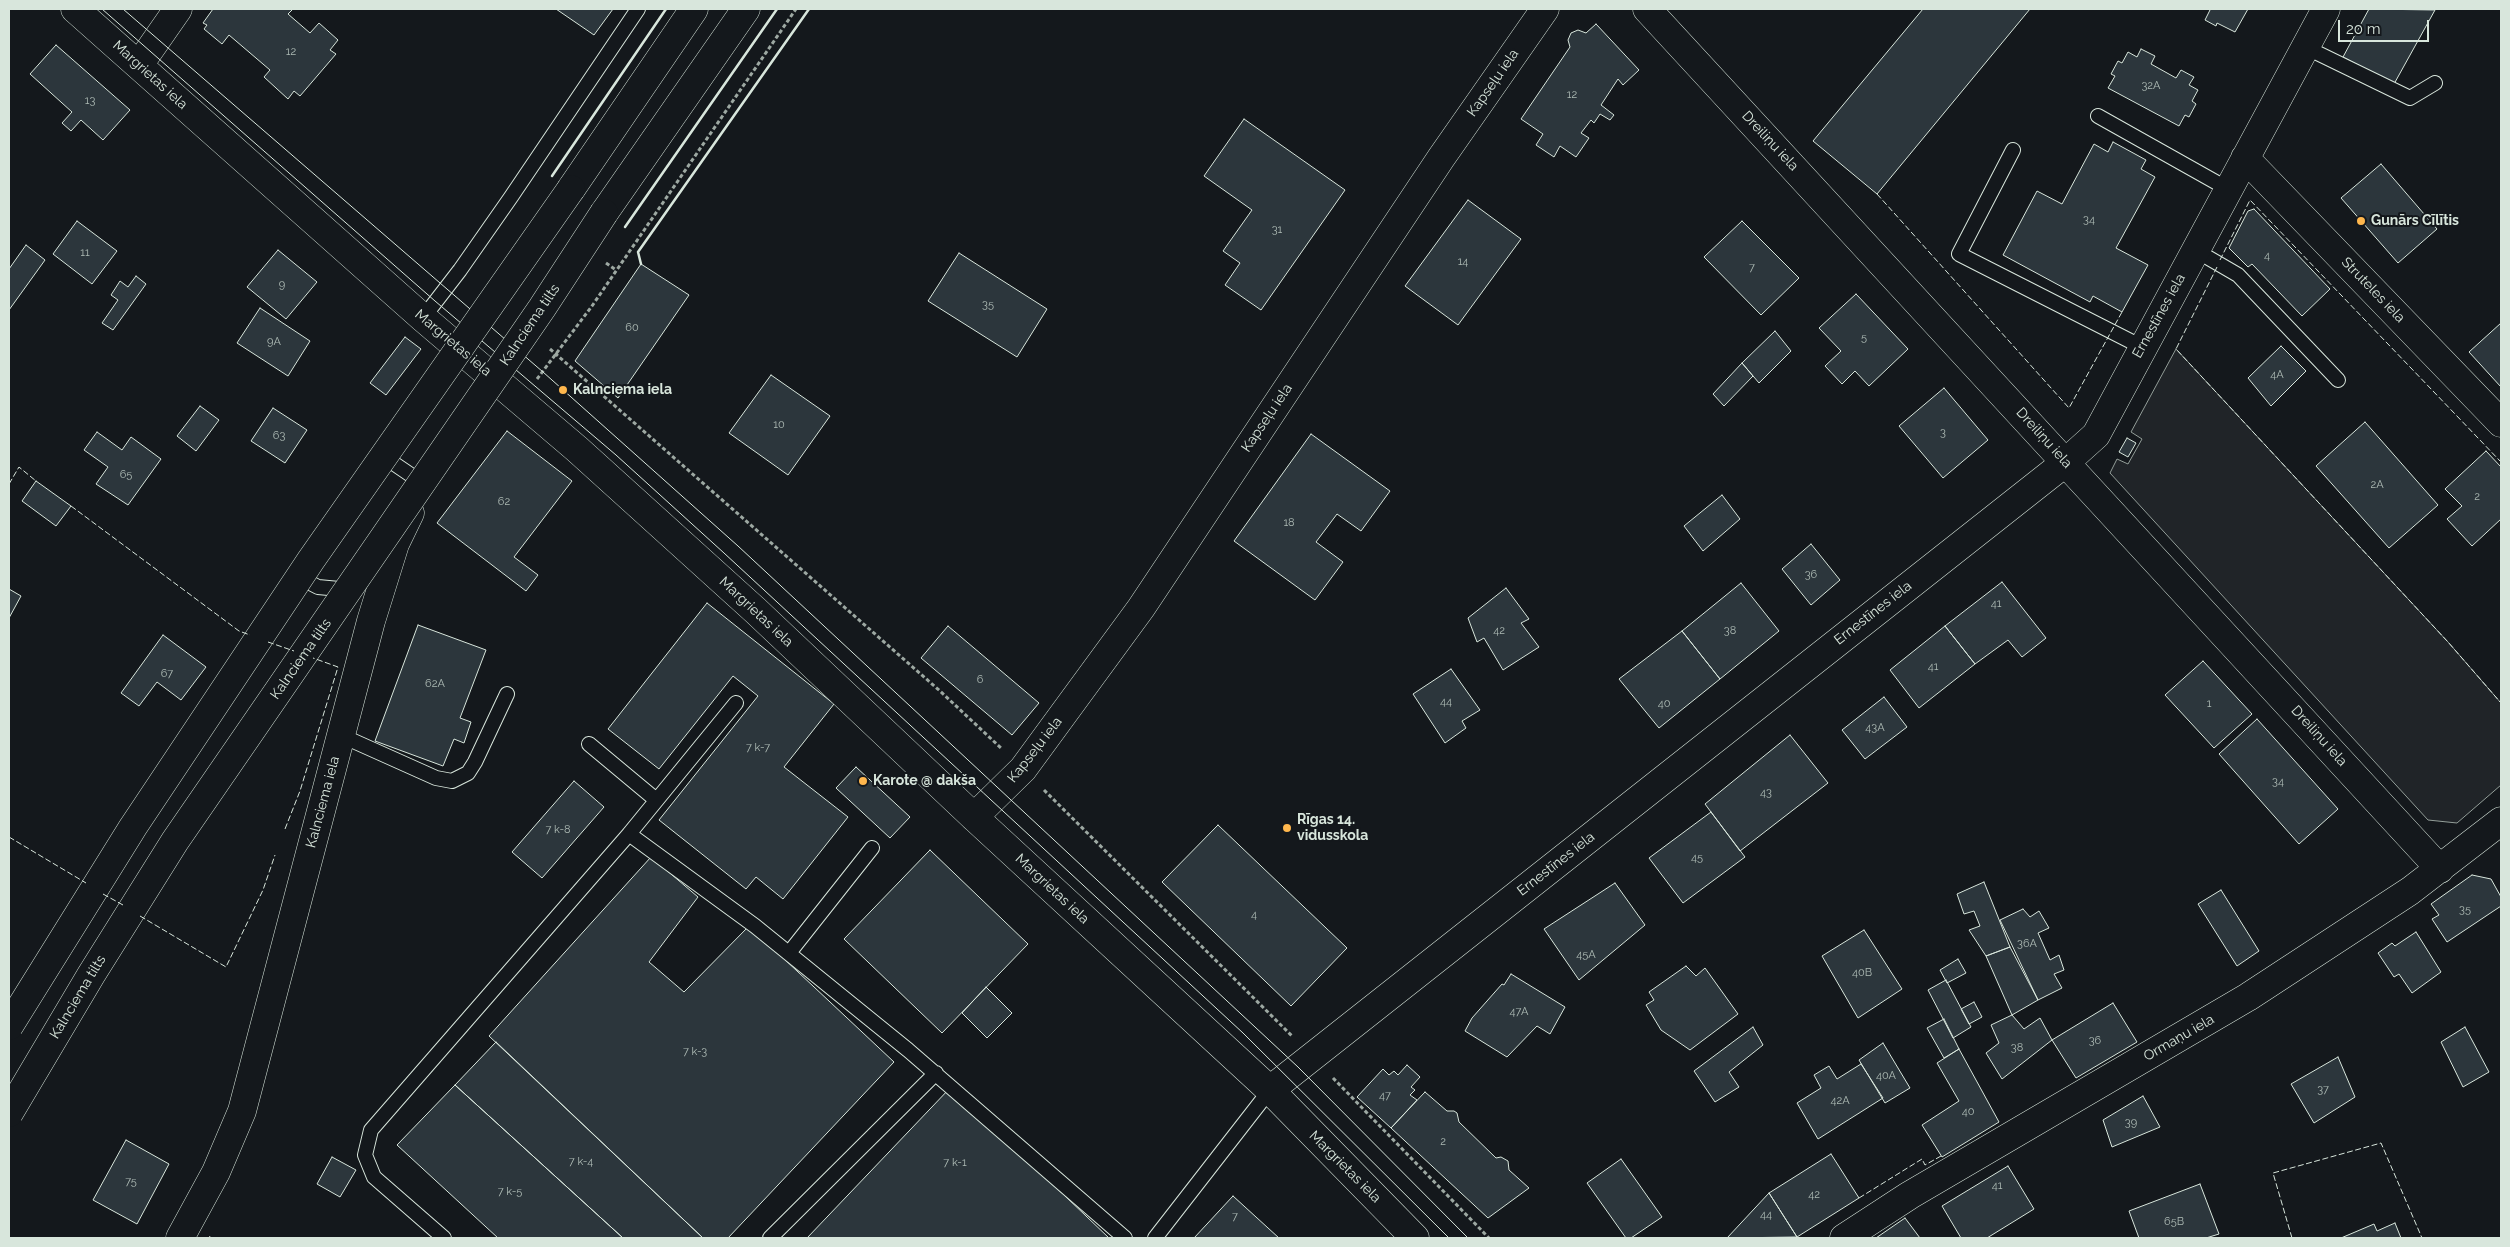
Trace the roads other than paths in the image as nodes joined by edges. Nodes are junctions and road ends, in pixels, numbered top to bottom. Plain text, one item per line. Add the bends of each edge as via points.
1 (75, 9) edge
2 (178, 9) edge
3 (638, 9) edge
4 (694, 9) edge
5 (746, 9) edge
6 (1545, 9) edge
7 (1647, 9) edge
8 (2326, 9) edge
9 (2305, 48) junction
10 (139, 65) junction
11 (2435, 83) dead end
12 (2098, 116) dead end
13 (2013, 150) dead end
14 (2245, 158) junction
15 (2228, 189) junction
16 (2195, 250) junction
17 (423, 318) junction
18 (455, 346) junction
19 (2142, 347) junction
20 (2338, 380) dead end
21 (499, 382) junction
22 (2501, 423) edge
23 (380, 454) junction
24 (2066, 462) junction
25 (427, 486) junction
26 (294, 575) junction
27 (380, 593) junction
28 (254, 631) dead end
29 (507, 694) dead end
30 (736, 703) dead end
31 (340, 735) junction
32 (589, 744) dead end
33 (655, 799) junction
34 (974, 817) junction
35 (2499, 829) edge
36 (628, 834) junction
37 (872, 848) dead end
38 (2440, 869) junction
39 (789, 953) junction
40 (9, 1026) edge
41 (936, 1073) junction
42 (1270, 1090) junction
43 (9, 1114) edge
44 (180, 1238) edge
45 (444, 1238) edge
46 (770, 1238) edge
47 (1124, 1238) edge
48 (1154, 1238) edge
49 (1415, 1238) edge
50 (1844, 1238) edge

1 - 10 street, Margrietas iela
2 - 10 street
3 - 17 lane via 500,213
4 - 40 street, bridge via 311,560 133,827
5 - 43 street, Kalnciema tilts, bridge via 175,842
6 - 34 street, Kapseļu iela via 1140,608 1023,769
7 - 24 street, Dreiliņu iela
8 - 9 street, Ernestīnes iela
9 - 11 lane via 2410,98
9 - 14 street, Ernestīnes iela
10 - 17 street, Margrietas iela
12 - 15 lane
13 - 19 lane via 1959,254
14 - 15 street, Ernestīnes iela
14 - 22 street, Struteles iela
15 - 16 street, Ernestīnes iela
16 - 19 street, Ernestīnes iela
16 - 20 lane via 2238,275
17 - 18 street, Margrietas iela
18 - 21 street, Margrietas iela
18 - 23 lane
19 - 24 street, Ernestīnes iela via 2096,434
21 - 25 street, Kalnciema iela
21 - 34 street, Margrietas iela via 756,611
23 - 25 lane
23 - 26 lane
24 - 38 street, Dreiliņu iela
24 - 42 street, Ernestīnes iela
25 - 27 street, Kalnciema iela via 395,544
26 - 27 lane via 318,587
26 - 28 lane
27 - 31 street, Kalnciema iela
29 - 31 lane via 475,762 468,773 452,781 436,778
30 - 33 lane
31 - 44 street, Kalnciema iela via 242,1111 216,1172
32 - 33 lane
33 - 36 lane
34 - 42 street, Margrietas iela
35 - 38 street, Ormaņu iela
36 - 39 lane
36 - 45 lane via 371,1130 366,1155 374,1177
37 - 39 lane
38 - 50 street, Ormaņu iela via 2248,998 1910,1195
39 - 41 lane
41 - 46 lane
41 - 47 lane
42 - 48 lane
42 - 49 street, Margrietas iela

